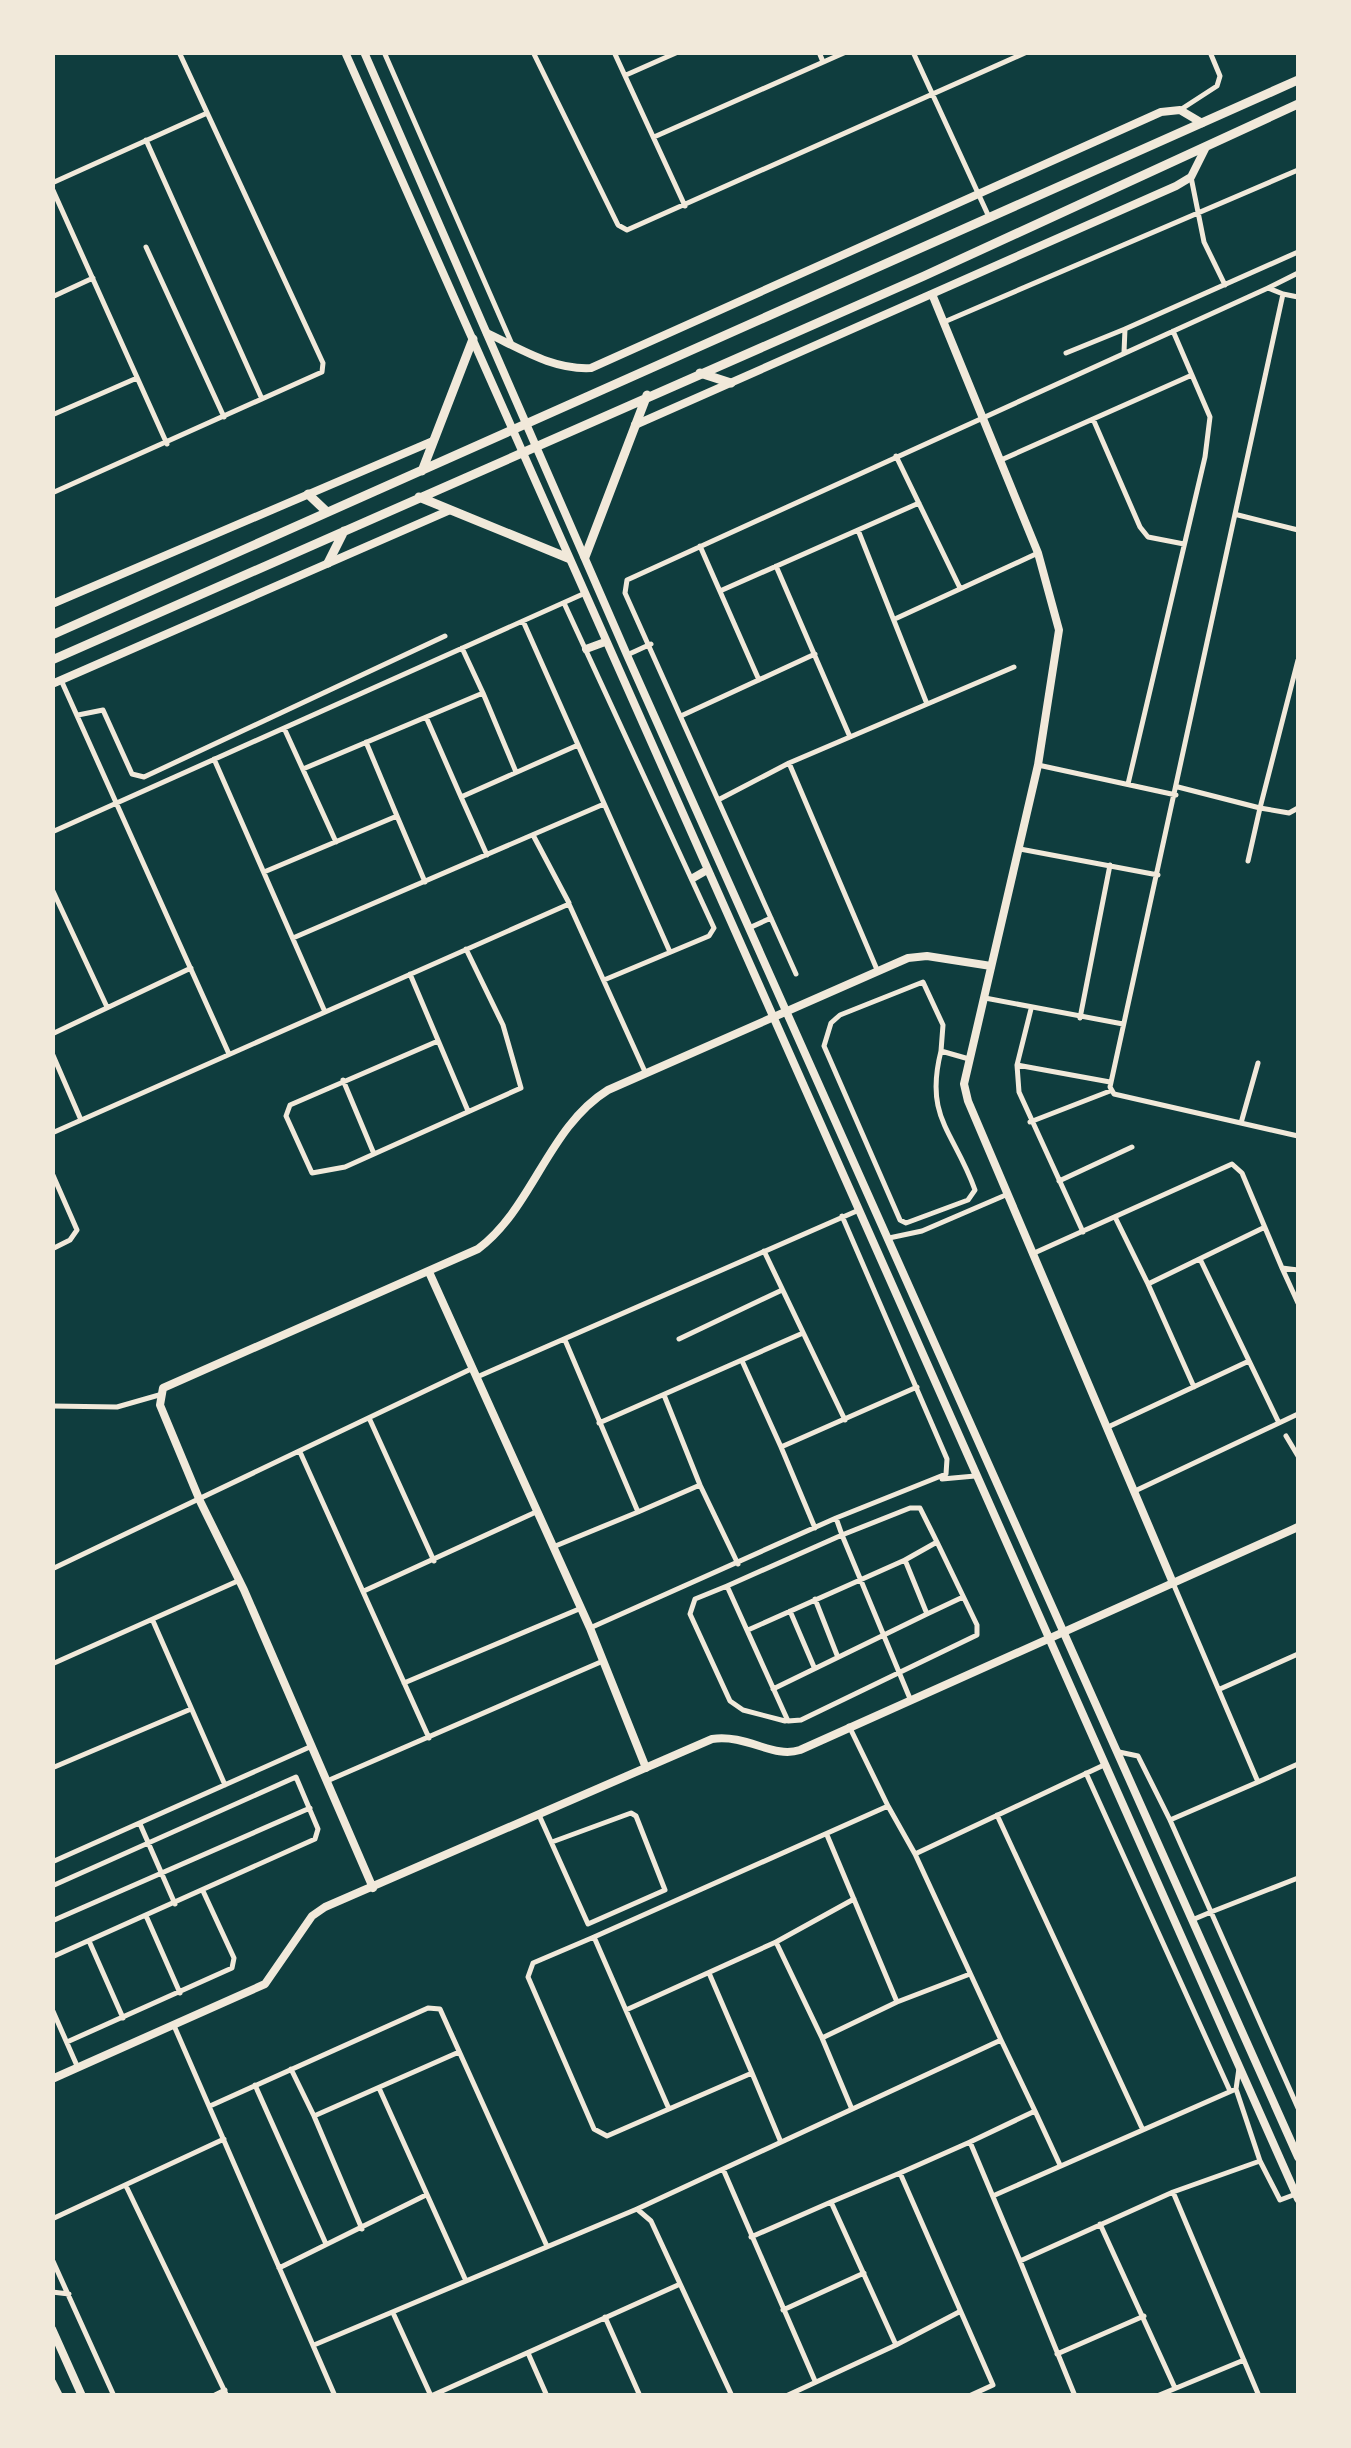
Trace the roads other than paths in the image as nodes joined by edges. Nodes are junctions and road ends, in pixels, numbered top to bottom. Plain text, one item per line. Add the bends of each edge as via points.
1 (179, 52) edge
2 (345, 52) edge
3 (364, 52) edge
4 (384, 52) edge
5 (533, 52) edge
6 (614, 52) edge
7 (678, 52) edge
8 (819, 52) edge
9 (846, 52) edge
10 (913, 52) edge
11 (1027, 52) edge
12 (1210, 52) edge
13 (823, 62) junction
14 (626, 76) junction
15 (1298, 80) edge
16 (932, 94) junction
17 (1298, 104) edge
18 (1180, 110) junction
19 (206, 113) junction
20 (1202, 122) junction
21 (654, 137) junction
22 (146, 140) junction
23 (1205, 149) junction
24 (1298, 170) edge
25 (1192, 176) junction
26 (52, 186) edge
27 (978, 194) junction
28 (685, 206) junction
29 (1201, 213) junction
30 (988, 217) junction
31 (146, 247) dead end
32 (1298, 252) edge
33 (1298, 273) edge
34 (93, 278) junction
35 (1225, 284) junction
36 (1268, 288) junction
37 (932, 294) junction
38 (1283, 294) junction
39 (52, 297) edge
40 (1298, 297) edge
41 (944, 322) junction
42 (1126, 328) junction
43 (1173, 331) junction
44 (488, 333) junction
45 (473, 339) junction
46 (512, 345) junction
47 (1124, 352) junction
48 (1066, 353) dead end
49 (698, 373) junction
50 (1192, 375) junction
51 (137, 378) junction
52 (730, 383) junction
53 (647, 395) junction
54 (262, 399) junction
55 (52, 415) edge
56 (224, 417) junction
57 (984, 417) junction
58 (1092, 419) junction
59 (528, 423) junction
60 (635, 425) junction
61 (512, 430) junction
62 (433, 441) junction
63 (166, 444) junction
64 (537, 446) junction
65 (522, 451) junction
66 (896, 456) junction
67 (1000, 460) junction
68 (422, 470) junction
69 (52, 493) edge
70 (308, 494) junction
71 (419, 497) junction
72 (919, 503) junction
73 (450, 510) junction
74 (328, 512) junction
75 (1238, 515) junction
76 (858, 530) junction
77 (1298, 530) edge
78 (344, 531) junction
79 (1185, 544) junction
80 (700, 546) junction
81 (1038, 553) junction
82 (585, 557) junction
83 (568, 558) junction
84 (328, 563) junction
85 (776, 566) junction
86 (960, 588) junction
87 (720, 591) junction
88 (583, 594) junction
89 (564, 602) junction
90 (52, 604) edge
91 (896, 618) junction
92 (522, 621) junction
93 (52, 635) edge
94 (444, 636) dead end
95 (604, 642) junction
96 (651, 644) junction
97 (462, 648) junction
98 (586, 650) junction
99 (413, 651) junction
100 (815, 654) junction
101 (628, 655) junction
102 (52, 660) edge
103 (1298, 660) edge
104 (422, 666) junction
105 (1014, 667) dead end
106 (759, 680) junction
107 (57, 682) edge
108 (483, 693) junction
109 (927, 704) junction
110 (683, 715) junction
111 (78, 716) junction
112 (426, 717) junction
113 (284, 728) junction
114 (850, 736) junction
115 (366, 742) junction
116 (578, 744) junction
117 (214, 760) junction
118 (789, 763) junction
119 (1038, 764) junction
120 (303, 769) junction
121 (516, 772) junction
122 (1128, 784) junction
123 (1177, 791) junction
124 (461, 797) junction
125 (718, 800) junction
126 (119, 802) junction
127 (604, 804) junction
128 (1260, 808) junction
129 (1298, 808) edge
130 (398, 816) junction
131 (52, 832) edge
132 (533, 835) junction
133 (336, 842) junction
134 (1020, 848) junction
135 (487, 855) junction
136 (1248, 861) dead end
137 (1110, 865) junction
138 (707, 870) junction
139 (264, 872) junction
140 (1158, 875) junction
141 (693, 878) junction
142 (425, 882) junction
143 (53, 887) edge
144 (569, 904) junction
145 (772, 918) junction
146 (748, 928) junction
147 (293, 938) junction
148 (466, 949) junction
149 (670, 952) junction
150 (990, 966) junction
151 (191, 968) junction
152 (878, 972) junction
153 (410, 974) junction
154 (796, 974) dead end
155 (604, 980) junction
156 (985, 998) junction
157 (107, 1007) junction
158 (1031, 1009) junction
159 (325, 1012) junction
160 (788, 1014) junction
161 (1080, 1018) junction
162 (775, 1019) junction
163 (1124, 1024) junction
164 (52, 1034) edge
165 (438, 1041) junction
166 (941, 1052) junction
167 (52, 1053) edge
168 (229, 1054) junction
169 (969, 1059) junction
170 (1258, 1062) dead end
171 (1017, 1065) junction
172 (646, 1074) junction
173 (344, 1080) junction
174 (1110, 1082) junction
175 (1110, 1091) junction
176 (468, 1111) junction
177 (81, 1120) junction
178 (1030, 1122) junction
179 (1240, 1123) junction
180 (52, 1133) edge
181 (1298, 1136) edge
182 (1132, 1147) dead end
183 (374, 1154) junction
184 (52, 1173) edge
185 (1059, 1181) junction
186 (1008, 1194) junction
187 (859, 1210) junction
188 (842, 1216) junction
189 (1116, 1216) junction
190 (1263, 1228) junction
191 (1084, 1232) junction
192 (890, 1238) junction
193 (52, 1249) edge
194 (764, 1250) junction
195 (1032, 1254) junction
196 (1200, 1260) junction
197 (1282, 1268) junction
198 (1298, 1270) edge
199 (429, 1272) junction
200 (1148, 1284) junction
201 (780, 1290) junction
202 (1298, 1304) edge
203 (803, 1334) junction
204 (678, 1339) dead end
205 (565, 1340) junction
206 (1249, 1362) junction
207 (744, 1363) junction
208 (473, 1374) junction
209 (1194, 1386) junction
210 (917, 1387) junction
211 (160, 1395) junction
212 (664, 1395) junction
213 (52, 1406) edge
214 (1298, 1414) edge
215 (370, 1420) junction
216 (845, 1420) junction
217 (599, 1423) junction
218 (1279, 1423) junction
219 (1108, 1427) junction
220 (1286, 1436) dead end
221 (781, 1446) junction
222 (300, 1452) junction
223 (1298, 1456) edge
224 (977, 1475) junction
225 (939, 1478) junction
226 (700, 1484) junction
227 (1136, 1490) junction
228 (200, 1501) junction
229 (536, 1512) junction
230 (638, 1512) junction
231 (836, 1518) junction
232 (1298, 1527) edge
233 (815, 1528) junction
234 (842, 1535) junction
235 (936, 1542) junction
236 (552, 1547) junction
237 (905, 1560) junction
238 (434, 1561) junction
239 (738, 1564) junction
240 (52, 1569) edge
241 (240, 1580) junction
242 (859, 1580) junction
243 (1173, 1583) junction
244 (728, 1586) junction
245 (366, 1590) junction
246 (964, 1597) junction
247 (815, 1599) junction
248 (579, 1609) junction
249 (790, 1611) junction
250 (927, 1614) junction
251 (152, 1620) junction
252 (590, 1628) junction
253 (748, 1630) junction
254 (1064, 1634) junction
255 (882, 1636) junction
256 (1049, 1641) junction
257 (838, 1655) junction
258 (1298, 1655) edge
259 (603, 1660) junction
260 (52, 1664) edge
261 (814, 1667) junction
262 (899, 1675) junction
263 (404, 1684) junction
264 (773, 1688) junction
265 (1220, 1689) junction
266 (910, 1701) junction
267 (191, 1709) junction
268 (788, 1722) junction
269 (850, 1726) junction
270 (429, 1738) junction
271 (312, 1746) junction
272 (1117, 1752) junction
273 (1298, 1764) edge
274 (1104, 1765) junction
275 (52, 1768) edge
276 (646, 1768) junction
277 (1086, 1773) junction
278 (327, 1781) junction
279 (1258, 1782) junction
280 (226, 1785) junction
281 (888, 1806) junction
282 (310, 1808) junction
283 (539, 1815) junction
284 (997, 1816) junction
285 (1170, 1820) junction
286 (140, 1823) junction
287 (826, 1835) junction
288 (148, 1842) junction
289 (552, 1842) junction
290 (916, 1854) junction
291 (52, 1862) edge
292 (163, 1875) junction
293 (1298, 1878) edge
294 (52, 1886) edge
295 (374, 1888) junction
296 (203, 1891) junction
297 (854, 1899) junction
298 (175, 1904) junction
299 (1211, 1912) junction
300 (146, 1917) junction
301 (1192, 1920) junction
302 (52, 1922) edge
303 (594, 1937) junction
304 (89, 1941) junction
305 (776, 1942) junction
306 (52, 1956) edge
307 (709, 1972) junction
308 (970, 1974) junction
309 (180, 1992) junction
310 (896, 2002) junction
311 (52, 2009) edge
312 (626, 2010) junction
313 (123, 2018) junction
314 (175, 2028) junction
315 (822, 2038) junction
316 (1001, 2040) junction
317 (67, 2042) junction
318 (459, 2052) junction
319 (1239, 2066) junction
320 (78, 2068) junction
321 (291, 2069) junction
322 (752, 2073) junction
323 (52, 2079) edge
324 (255, 2086) junction
325 (379, 2088) junction
326 (1233, 2090) junction
327 (210, 2106) junction
328 (851, 2107) junction
329 (1298, 2108) edge
330 (669, 2109) junction
331 (1035, 2111) junction
332 (314, 2116) junction
333 (1142, 2128) junction
334 (224, 2139) junction
335 (780, 2140) junction
336 (970, 2142) junction
337 (1298, 2157) edge
338 (1260, 2160) junction
339 (1060, 2165) junction
340 (723, 2169) junction
341 (900, 2173) junction
342 (127, 2188) junction
343 (1172, 2192) junction
344 (426, 2195) junction
345 (995, 2195) junction
346 (1298, 2195) edge
347 (831, 2202) junction
348 (638, 2209) junction
349 (52, 2219) edge
350 (1100, 2224) junction
351 (362, 2228) junction
352 (752, 2237) junction
353 (326, 2244) junction
354 (546, 2244) junction
355 (52, 2259) edge
356 (1020, 2261) junction
357 (278, 2268) junction
358 (864, 2273) junction
359 (466, 2281) junction
360 (678, 2285) junction
361 (52, 2292) edge
362 (69, 2294) junction
363 (783, 2310) junction
364 (960, 2312) junction
365 (394, 2315) junction
366 (1144, 2316) junction
367 (604, 2317) junction
368 (52, 2329) edge
369 (314, 2346) junction
370 (896, 2346) junction
371 (528, 2353) junction
372 (1058, 2354) junction
373 (1244, 2360) junction
374 (814, 2381) junction
375 (52, 2382) edge
376 (993, 2385) junction
377 (1176, 2388) junction
378 (226, 2393) edge
379 (997, 2395) edge
380 (59, 2396) edge
381 (82, 2396) edge
382 (114, 2396) edge
383 (213, 2396) edge
384 (335, 2396) edge
385 (431, 2396) edge
386 (547, 2396) edge
387 (640, 2396) edge
388 (732, 2396) edge
389 (786, 2396) edge
390 (969, 2396) edge
391 (1075, 2396) edge
392 (1157, 2396) edge
393 (1259, 2396) edge

1 - 19 street
2 - 45 street
3 - 44 street
4 - 46 street
5 - 28 street via 622,229
6 - 14 street
7 - 14 street
8 - 13 street
9 - 13 street
10 - 16 street
11 - 16 street
12 - 18 street via 1218,86
13 - 21 street
14 - 21 street
15 - 20 main road
16 - 27 street
16 - 28 street
17 - 23 main road
18 - 20 street
18 - 27 street via 1161,112
19 - 22 street
19 - 54 street via 323,363 316,377
20 - 30 main road
21 - 28 street
22 - 26 street
22 - 54 street
23 - 25 street
23 - 49 main road
24 - 29 street
25 - 29 street
25 - 37 street
26 - 34 street
27 - 30 street
27 - 46 street via 591,368 559,366
29 - 35 street via 1204,242
29 - 41 street
30 - 59 main road
31 - 56 street
32 - 35 street
33 - 36 street
34 - 39 street
34 - 51 street
35 - 42 street
36 - 38 street
36 - 43 street
37 - 41 street
37 - 52 street
38 - 40 street
38 - 75 street
41 - 57 street
42 - 47 street
42 - 48 street
43 - 47 street
43 - 50 street
44 - 46 street
44 - 59 street
45 - 61 street
45 - 62 main road
47 - 57 street
49 - 52 main road
49 - 53 main road
50 - 58 street
50 - 79 street via 1210,417
51 - 55 street
51 - 63 street
52 - 60 street
53 - 60 main road
53 - 64 main road
54 - 56 street
56 - 63 street
57 - 66 street
57 - 67 street
58 - 67 street
58 - 79 street via 1140,527 1148,537
59 - 61 main road
59 - 64 street
60 - 82 main road
61 - 65 street
61 - 68 main road
62 - 68 main road
62 - 70 street
63 - 69 street
64 - 65 main road
64 - 82 street
65 - 71 main road
65 - 83 street
66 - 72 street
66 - 80 street
67 - 81 street
68 - 74 main road
70 - 74 main road
70 - 90 street
71 - 73 main road
71 - 78 main road
72 - 76 street
72 - 86 street
73 - 83 main road
73 - 84 street
74 - 93 main road
75 - 77 street
75 - 123 street
76 - 85 street
76 - 91 street
78 - 84 main road
78 - 102 main road
79 - 122 street
80 - 87 street
80 - 96 street via 627,580 625,593
81 - 86 street
81 - 119 street via 1059,630
82 - 101 street
83 - 88 street
84 - 107 street
85 - 87 street
85 - 100 street
86 - 91 street
87 - 106 street
88 - 89 street
88 - 95 street
89 - 92 street
89 - 98 street
91 - 109 street
92 - 97 street
92 - 116 street
94 - 99 street
95 - 98 street
95 - 138 street
96 - 101 street
96 - 110 street
97 - 104 street
97 - 108 street
98 - 141 street
99 - 104 street
99 - 111 street via 144,777 132,774 103,710
100 - 106 street
100 - 114 street
101 - 146 street
103 - 128 street
104 - 113 street
105 - 109 street
106 - 110 street
107 - 111 street
108 - 112 street
108 - 121 street
109 - 114 street
110 - 125 street
111 - 126 street
112 - 115 street
112 - 124 street
113 - 117 street
113 - 120 street
114 - 118 street
115 - 120 street
115 - 130 street
116 - 121 street
116 - 127 street
117 - 126 street
117 - 139 street
118 - 125 street
118 - 152 street
119 - 122 street
119 - 134 street
120 - 133 street
121 - 124 street
122 - 123 street
123 - 128 street
123 - 140 street
124 - 135 street
125 - 145 street
126 - 131 street
126 - 151 street
127 - 132 street
127 - 149 street
128 - 129 street via 1289,814
128 - 136 street
130 - 133 street
130 - 142 street
132 - 135 street
132 - 144 street
133 - 139 street
134 - 137 street
134 - 150 street
135 - 142 street
137 - 140 street
137 - 161 street
138 - 141 street
138 - 162 street
139 - 147 street
140 - 163 street
141 - 149 street via 714,928
142 - 147 street
143 - 157 street
144 - 148 street
144 - 155 street
145 - 146 street
145 - 154 street
146 - 160 street
147 - 159 street
148 - 153 street
148 - 176 street via 503,1025 521,1088
149 - 155 street
150 - 152 street via 927,956
150 - 156 street
151 - 157 street
151 - 168 street
152 - 160 street
153 - 159 street
153 - 165 street
155 - 172 street
156 - 158 street
156 - 169 street
157 - 164 street
158 - 161 street
158 - 171 street
159 - 168 street
160 - 162 street
160 - 192 street
161 - 163 street
162 - 172 street
162 - 187 street
163 - 174 street
165 - 173 street
165 - 176 street
166 - 166 street via 939,1012 927,985 917,981 840,1014 826,1034 824,1046 900,1220 912,1224 968,1200 975,1190 934,1101
166 - 169 street
167 - 177 street
168 - 177 street
169 - 186 street via 968,1101
170 - 179 street
171 - 174 street
171 - 178 street
172 - 199 street via 584,1109 488,1241
173 - 183 street
173 - 183 street via 290,1105 286,1116 312,1173
174 - 175 street
175 - 178 street
175 - 179 street
176 - 183 street
177 - 180 street
178 - 185 street
179 - 181 street
182 - 185 street
184 - 193 street via 77,1230
185 - 191 street
186 - 192 street
186 - 195 street
187 - 188 street
187 - 224 street
188 - 194 street
188 - 210 street
189 - 190 street via 1232,1164 1242,1173
189 - 191 street
189 - 200 street
190 - 196 street
190 - 197 street
191 - 195 street
192 - 254 street
194 - 201 street
194 - 205 street
195 - 219 street
196 - 200 street
196 - 206 street
197 - 198 street
197 - 202 street
199 - 208 street
199 - 211 street via 170,1382
200 - 209 street
201 - 203 street
201 - 204 street
203 - 207 street
203 - 216 street
205 - 208 street
205 - 217 street
206 - 209 street
206 - 218 street
207 - 212 street
207 - 221 street
208 - 215 street
208 - 229 street
209 - 219 street
210 - 216 street
210 - 225 street via 949,1467
211 - 213 street via 116,1407
211 - 228 street
212 - 217 street
212 - 226 street
214 - 218 street
215 - 222 street
215 - 238 street
216 - 221 street
217 - 230 street
218 - 227 street
219 - 227 street
220 - 223 street
221 - 233 street
222 - 228 street
222 - 245 street
224 - 225 street
224 - 256 street
225 - 231 street
226 - 230 street
226 - 239 street
227 - 243 street
228 - 240 street
228 - 241 street
229 - 236 street
229 - 238 street
230 - 236 street
231 - 233 street
231 - 234 street
232 - 243 street
233 - 239 street
234 - 235 street via 915,1506
234 - 242 street
234 - 244 street
235 - 237 street
235 - 246 street
236 - 248 street
237 - 242 street
237 - 250 street
238 - 245 street
239 - 252 street
241 - 251 street
241 - 271 street
242 - 247 street
242 - 255 street
243 - 254 street
243 - 265 street
244 - 253 street
244 - 268 street via 696,1599 690,1614 730,1701
245 - 263 street
246 - 250 street
246 - 262 street via 977,1635
247 - 249 street
247 - 257 street
248 - 252 street
248 - 263 street
249 - 253 street
249 - 261 street
250 - 255 street
251 - 260 street
251 - 267 street
252 - 259 street
253 - 264 street
254 - 256 street
254 - 272 street
255 - 257 street
255 - 262 street
256 - 266 street
256 - 274 street
257 - 261 street
258 - 265 street
259 - 270 street
259 - 276 street
261 - 264 street
262 - 266 street
262 - 268 street
263 - 270 street
264 - 268 street
265 - 279 street
266 - 269 street
267 - 275 street
267 - 280 street
269 - 276 street via 790,1753 734,1736 712,1739
269 - 281 street
270 - 278 street
271 - 278 street
271 - 280 street
272 - 285 street via 1138,1756
272 - 301 street
273 - 279 street
274 - 277 street
274 - 319 street
276 - 283 street
277 - 284 street
277 - 326 street
278 - 295 street
279 - 285 street
280 - 286 street
281 - 287 street
281 - 290 street
282 - 288 street via 296,1777
282 - 292 street
282 - 296 street via 318,1830 314,1838
283 - 289 street
283 - 295 street
284 - 290 street
284 - 333 street
285 - 299 street
286 - 288 street
286 - 291 street
287 - 297 street
287 - 303 street
288 - 292 street
288 - 294 street
289 - 289 street via 588,1924 665,1890 631,1813
290 - 308 street
292 - 298 street
292 - 302 street
293 - 299 street
295 - 314 street via 312,1916 265,1984
296 - 298 street
296 - 309 street via 234,1964
297 - 305 street
297 - 310 street
298 - 300 street
299 - 301 street
299 - 329 street
300 - 304 street
300 - 309 street
301 - 337 street
303 - 312 street
303 - 330 street via 533,1963 528,1978 594,2129 607,2136
304 - 306 street
304 - 313 street
305 - 307 street
305 - 315 street
307 - 312 street
307 - 322 street
308 - 310 street
308 - 316 street
309 - 313 street
310 - 315 street
311 - 317 street
312 - 330 street
313 - 317 street
314 - 320 street
314 - 327 street
315 - 328 street
316 - 328 street
316 - 331 street
317 - 320 street
318 - 321 street via 434,2008
318 - 325 street
318 - 354 street
319 - 326 street
319 - 346 street
320 - 323 street
321 - 324 street
321 - 332 street
322 - 330 street
322 - 335 street
324 - 327 street
324 - 353 street
325 - 332 street
325 - 344 street
326 - 333 street
326 - 338 street
327 - 334 street
328 - 335 street
331 - 336 street
331 - 339 street
332 - 351 street
333 - 339 street
334 - 342 street
334 - 357 street
335 - 340 street
336 - 341 street
336 - 345 street
338 - 343 street
338 - 346 street via 1280,2200
339 - 345 street
340 - 348 street
340 - 352 street
341 - 347 street
341 - 364 street
342 - 349 street
342 - 378 street
343 - 350 street
343 - 373 street
344 - 351 street
344 - 359 street
345 - 356 street
347 - 352 street
347 - 358 street
348 - 354 street
348 - 360 street via 651,2221
350 - 356 street
350 - 366 street
351 - 353 street
352 - 363 street
353 - 357 street
354 - 359 street
355 - 362 street
356 - 372 street
357 - 369 street
358 - 363 street
358 - 370 street
359 - 365 street
360 - 367 street
360 - 388 street
361 - 362 street
362 - 382 street
363 - 374 street
364 - 370 street
364 - 376 street
365 - 369 street
365 - 385 street
366 - 372 street
366 - 377 street
367 - 371 street
367 - 387 street
368 - 381 street
369 - 384 street
370 - 374 street
371 - 385 street
371 - 386 street
372 - 391 street
373 - 377 street
373 - 393 street
374 - 389 street
375 - 380 street
376 - 379 street
376 - 390 street
377 - 392 street
378 - 383 street

